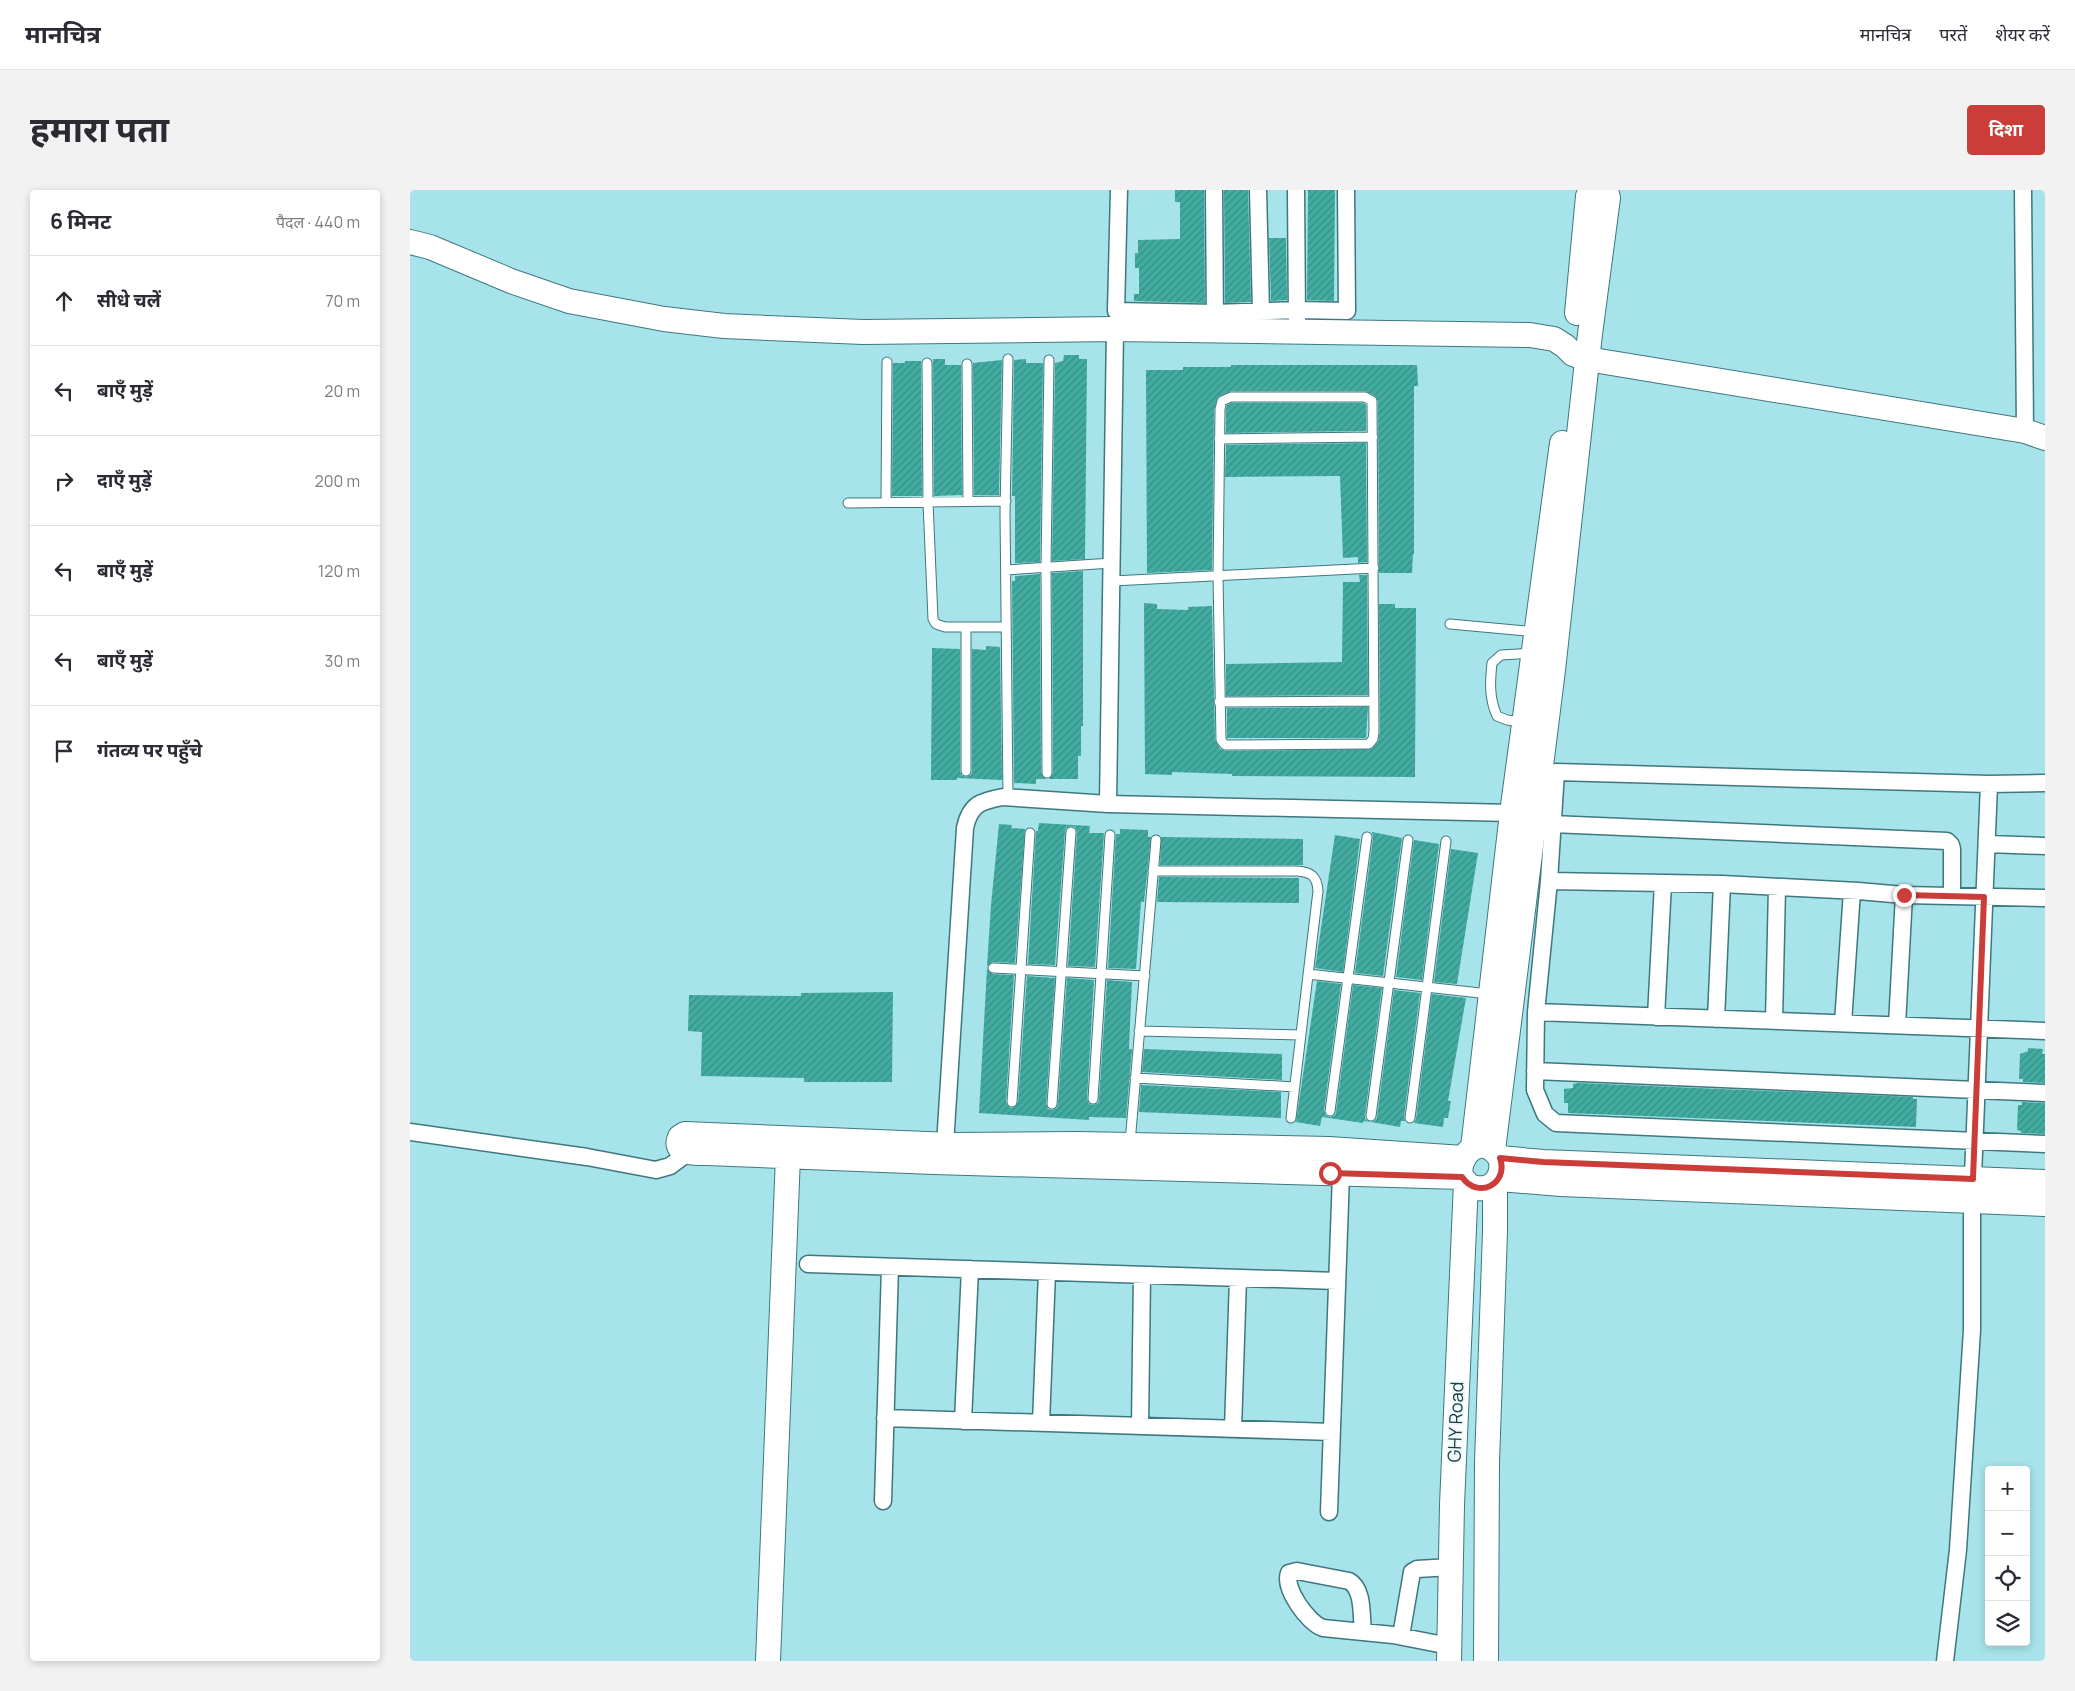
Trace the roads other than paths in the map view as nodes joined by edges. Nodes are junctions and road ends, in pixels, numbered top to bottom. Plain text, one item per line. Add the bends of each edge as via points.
1 (1119, 190) edge
2 (1214, 190) edge
3 (1258, 190) edge
4 (1296, 190) edge
5 (1346, 190) edge
6 (1591, 190) edge
7 (1606, 190) edge
8 (2023, 190) edge
9 (410, 242) edge
10 (1261, 311) junction
11 (1297, 321) junction
12 (1215, 322) junction
13 (1115, 329) junction
14 (1580, 357) junction
15 (1008, 359) dead end
16 (1049, 360) dead end
17 (887, 362) dead end
18 (927, 363) dead end
19 (967, 364) dead end
20 (2035, 434) edge
21 (1373, 437) junction
22 (1220, 439) junction
23 (968, 501) junction
24 (1006, 501) junction
25 (886, 502) junction
26 (928, 502) junction
27 (848, 503) dead end
28 (1112, 563) junction
29 (1046, 567) junction
30 (1374, 568) junction
31 (1006, 570) junction
32 (1218, 576) junction
33 (1112, 581) junction
34 (1450, 624) dead end
35 (966, 627) junction
36 (1006, 627) junction
37 (1535, 642) junction
38 (1374, 701) junction
39 (1219, 702) junction
40 (1525, 722) junction
41 (966, 771) dead end
42 (1047, 773) dead end
43 (1989, 784) junction
44 (2045, 784) edge
45 (1008, 797) junction
46 (1108, 804) junction
47 (1512, 813) junction
48 (1552, 824) junction
49 (1030, 832) dead end
50 (1071, 832) dead end
51 (1110, 835) dead end
52 (1367, 837) dead end
53 (1156, 840) dead end
54 (1408, 840) dead end
55 (1446, 841) dead end
56 (1987, 844) junction
57 (2045, 846) edge
58 (1153, 871) junction
59 (1549, 881) junction
60 (1663, 883) junction
61 (1722, 884) junction
62 (1777, 887) junction
63 (1852, 891) junction
64 (1904, 895) junction
65 (1952, 896) junction
66 (1984, 897) junction
67 (2045, 898) edge
68 (993, 968) dead end
69 (1020, 969) junction
70 (1061, 972) junction
71 (1101, 973) junction
72 (1308, 974) junction
73 (1144, 976) junction
74 (1349, 978) junction
75 (1388, 983) junction
76 (1427, 986) junction
77 (1491, 994) junction
78 (1536, 1012) junction
79 (1656, 1017) junction
80 (1716, 1019) junction
81 (1774, 1021) junction
82 (1843, 1023) junction
83 (1897, 1025) junction
84 (1979, 1028) junction
85 (1139, 1031) junction
86 (2045, 1031) edge
87 (1301, 1035) junction
88 (1535, 1071) junction
89 (1135, 1078) junction
90 (1295, 1087) junction
91 (1977, 1090) junction
92 (2045, 1093) edge
93 (1093, 1099) dead end
94 (1012, 1102) dead end
95 (1052, 1104) dead end
96 (1330, 1111) dead end
97 (1370, 1116) dead end
98 (1292, 1118) dead end
99 (1410, 1118) dead end
100 (410, 1132) edge
101 (1974, 1141) junction
102 (945, 1144) junction
103 (2045, 1144) edge
104 (1130, 1146) junction
105 (689, 1152) junction
106 (788, 1156) junction
107 (1481, 1167) junction
108 (1341, 1174) junction
109 (2045, 1182) edge
110 (1973, 1190) junction
111 (2045, 1204) edge
112 (808, 1264) dead end
113 (890, 1267) junction
114 (970, 1270) junction
115 (1047, 1272) junction
116 (1142, 1275) junction
117 (1238, 1278) junction
118 (1337, 1281) junction
119 (885, 1418) junction
120 (963, 1420) junction
121 (1041, 1423) junction
122 (1140, 1426) junction
123 (1233, 1429) junction
124 (1332, 1432) junction
125 (883, 1501) dead end
126 (1328, 1512) dead end
127 (1451, 1567) junction
128 (1363, 1632) junction
129 (1401, 1636) junction
130 (1449, 1654) edge
131 (768, 1661) edge
132 (1486, 1661) edge
133 (1945, 1661) edge

1 - 12 street via 1116,312
2 - 12 street
3 - 10 street
4 - 11 street
5 - 11 street via 1347,311
6 - 14 street via 1588,196
7 - 14 street via 1607,203
8 - 20 street
9 - 13 street via 569,301 664,319 724,326 863,332
10 - 11 street
10 - 12 street
11 - 12 street
11 - 14 street via 1530,335 1554,339
12 - 13 street
13 - 28 street
14 - 20 street
14 - 37 street
14 - 107 street via 1552,670
15 - 24 lane
16 - 29 lane
17 - 25 lane
18 - 26 lane
19 - 23 lane
21 - 22 lane
21 - 22 lane via 1372,401 1368,397 1228,397 1221,404
21 - 30 lane
22 - 32 lane
23 - 24 lane
23 - 26 lane
24 - 31 lane
25 - 26 lane
25 - 27 lane
26 - 35 lane via 933,619 945,627
28 - 29 lane
28 - 33 street
29 - 31 lane
29 - 42 lane
30 - 32 lane
30 - 38 lane
31 - 36 lane
32 - 33 lane
32 - 39 lane
33 - 46 street
34 - 37 lane
35 - 36 lane
35 - 41 lane
36 - 45 lane
37 - 40 street
37 - 40 lane via 1501,655 1492,663 1491,702 1497,716
38 - 39 lane
38 - 39 lane via 1373,739 1364,745 1226,745 1219,735
40 - 47 street
43 - 44 street
43 - 48 street via 1556,772
43 - 56 street
45 - 46 street
45 - 102 street via 989,800 972,808 967,816
46 - 47 street
47 - 77 street
48 - 59 street
48 - 65 street via 1947,841 1952,849
49 - 69 lane
50 - 70 lane
51 - 71 lane
52 - 74 lane
53 - 58 lane
54 - 75 lane
55 - 76 lane
56 - 57 street
56 - 66 street
58 - 72 lane via 1297,871 1315,876 1318,890
58 - 73 lane
59 - 60 street
59 - 78 street
60 - 61 street
60 - 79 street
61 - 62 street
61 - 80 street
62 - 63 street
62 - 81 street
63 - 64 street
63 - 82 street
64 - 65 street
64 - 83 street
65 - 66 street
66 - 67 street
66 - 84 street
68 - 69 lane
69 - 70 lane
69 - 94 lane
70 - 71 lane
70 - 95 lane
71 - 73 lane
71 - 93 lane
72 - 74 lane
72 - 87 lane
73 - 85 lane
74 - 75 lane
74 - 96 lane
75 - 76 lane
75 - 97 lane
76 - 77 lane
76 - 99 lane
77 - 107 street
78 - 79 street
78 - 88 street
79 - 80 street
80 - 81 street
81 - 82 street
82 - 83 street
83 - 84 street
84 - 86 street
84 - 91 street
85 - 87 lane
85 - 89 lane
87 - 90 lane
88 - 91 street
88 - 101 street via 1535,1090 1545,1114 1556,1123
89 - 90 lane
89 - 104 lane
90 - 98 lane
91 - 92 street
91 - 101 street
100 - 105 street via 656,1170 670,1166
101 - 103 street
101 - 110 street
102 - 104 street
102 - 105 street via 682,1135 678,1145 681,1150
104 - 107 street via 1329,1149
105 - 106 street
106 - 108 street
106 - 131 street
107 - 108 street
107 - 110 street via 1543,1162
107 - 127 street, GHY Road
107 - 132 street, GHY Road via 1496,1232 1487,1462
108 - 118 street
109 - 110 street
110 - 111 street
110 - 133 street via 1972,1330 1958,1550
112 - 113 street
113 - 114 street
113 - 119 street
114 - 115 street
114 - 120 street
115 - 116 street
115 - 121 street
116 - 117 street
116 - 122 street
117 - 118 street
117 - 123 street
118 - 124 street
119 - 120 street
119 - 125 street
120 - 121 street
121 - 122 street
122 - 123 street
123 - 124 street
124 - 126 street
127 - 129 street via 1412,1572
127 - 130 street, GHY Road
128 - 128 street via 1323,1628 1311,1622 1290,1587 1289,1573 1297,1571 1354,1584 1358,1591
128 - 129 street
129 - 130 street

